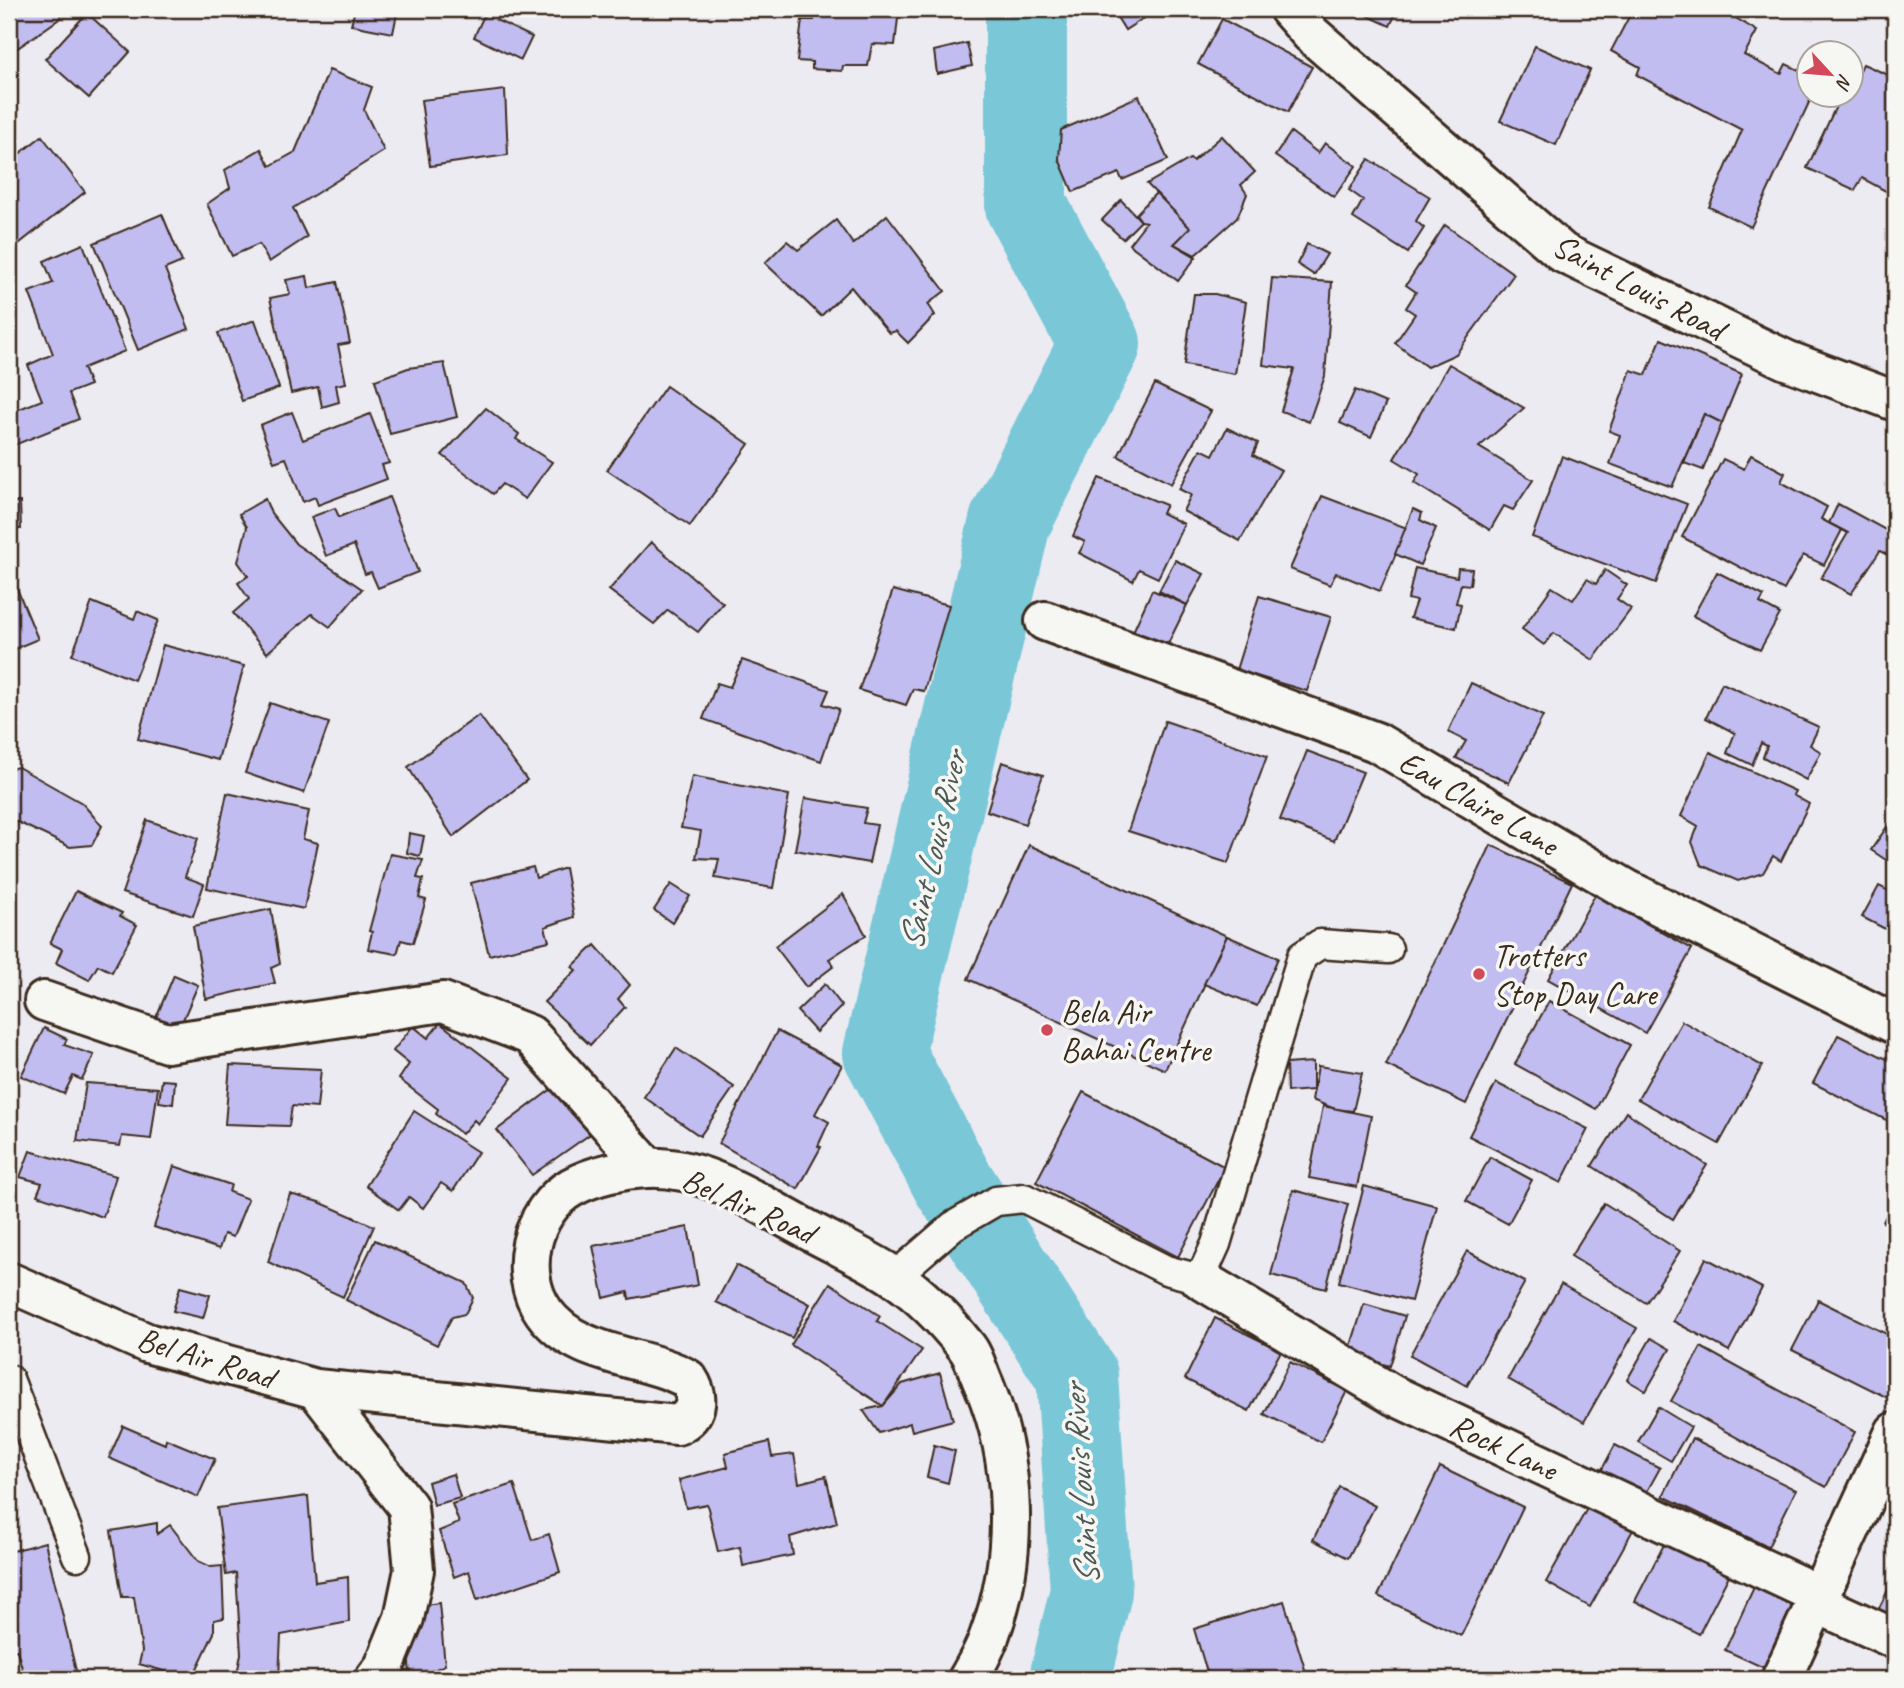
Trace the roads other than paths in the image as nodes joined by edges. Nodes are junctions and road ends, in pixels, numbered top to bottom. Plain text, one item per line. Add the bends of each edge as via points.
1 (1289, 9) edge
2 (1895, 401) edge
3 (1045, 621) dead end
4 (1388, 949) dead end
5 (44, 1001) dead end
6 (1895, 1024) edge
7 (648, 1168) junction
8 (894, 1277) junction
9 (1200, 1279) junction
10 (9, 1282) edge
11 (9, 1380) edge
12 (316, 1390) junction
13 (1895, 1432) edge
14 (77, 1556) dead end
15 (1817, 1599) junction
16 (1895, 1639) edge
17 (374, 1679) edge
18 (968, 1679) edge
19 (1781, 1679) edge

1 - 2 main road, Saint Louis Road via 1311,34 1563,254 1786,360
3 - 6 main road, Eau Claire Lane via 1376,742 1626,889
4 - 9 lane via 1320,944 1302,956 1216,1244
5 - 7 main road via 167,1043 443,1002 530,1035
7 - 8 main road, Bel Air Road via 690,1171 746,1196
7 - 12 main road, Bel Air Road via 604,1174 572,1186 552,1202 529,1246 531,1284 544,1313 572,1336 688,1378 697,1401 685,1421 663,1426
8 - 9 lane via 953,1226 996,1201 1024,1198 1166,1270
8 - 18 main road, Bel Air Road via 968,1348 993,1407 1006,1468 1010,1524 1004,1583 990,1635
9 - 15 main road, Rock Lane via 1393,1395
10 - 12 main road, Bel Air Road via 147,1343
11 - 14 lane
12 - 17 main road via 408,1507 414,1570 404,1618 384,1667
13 - 15 main road
15 - 16 main road, Rock Lane
15 - 19 main road

